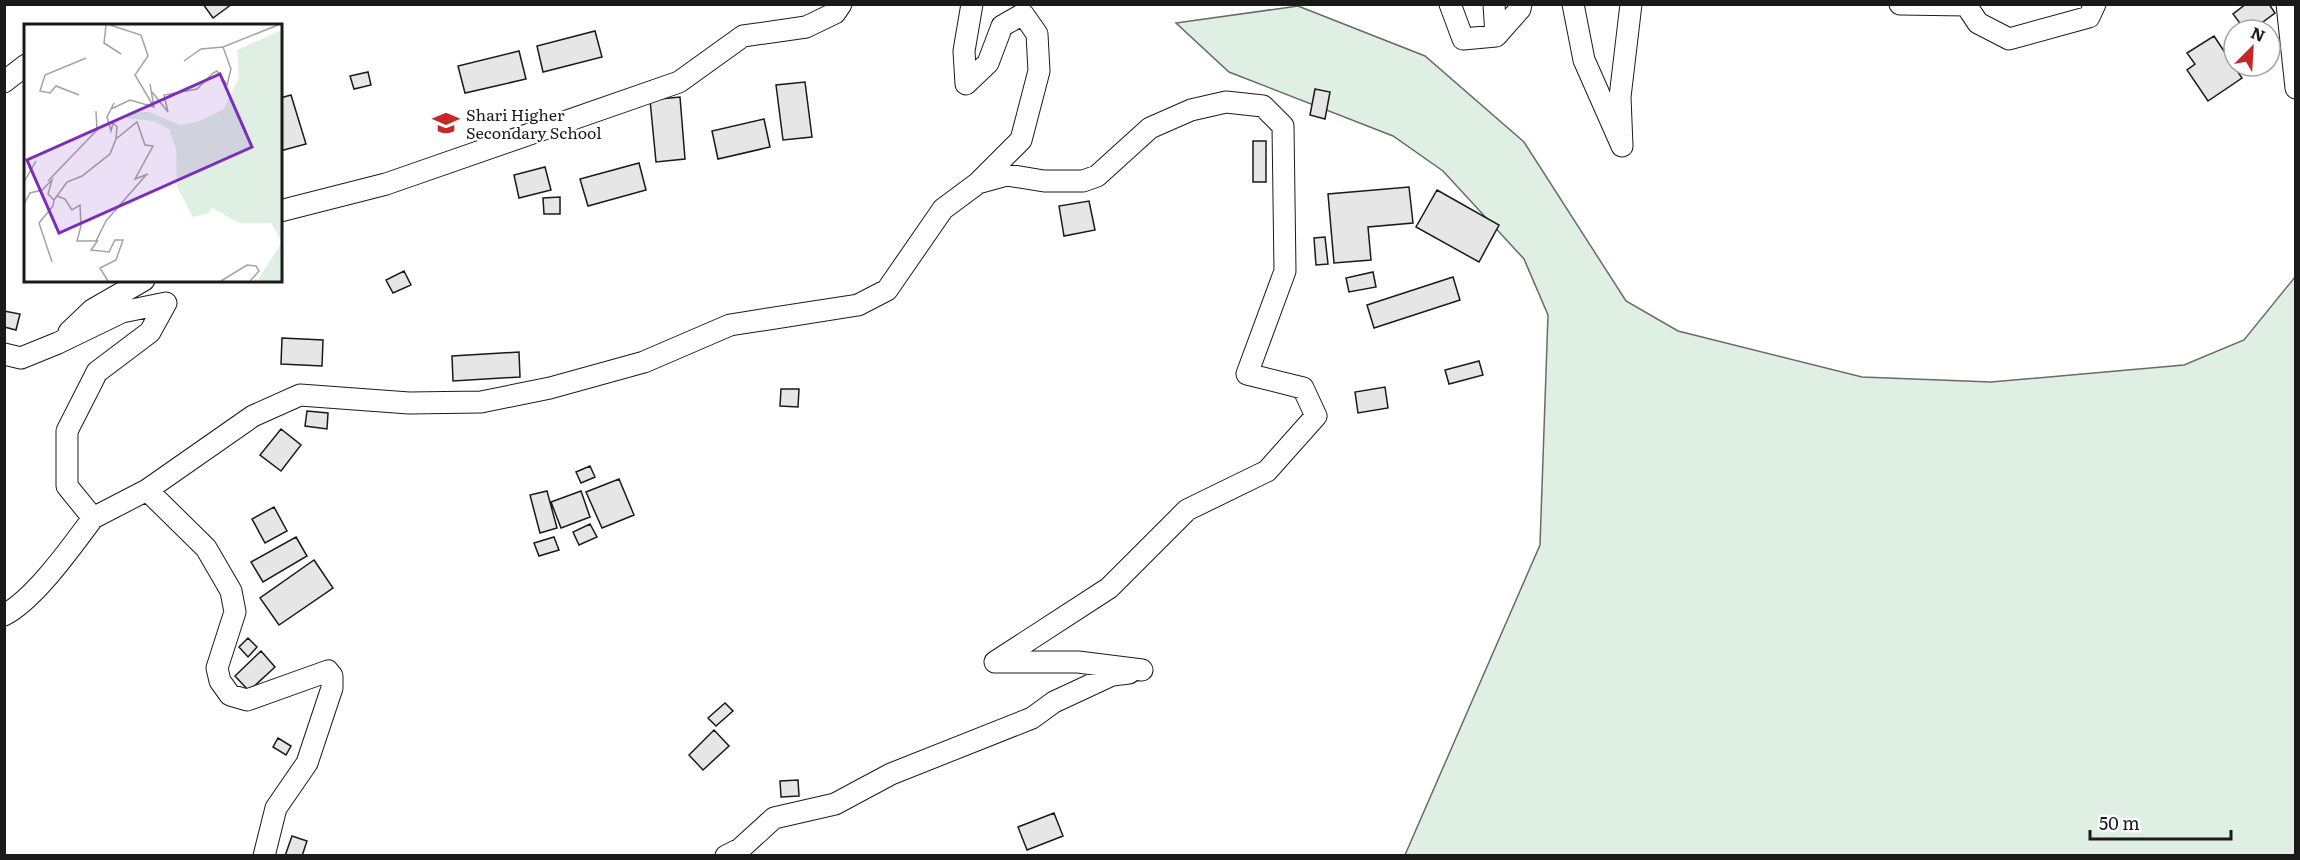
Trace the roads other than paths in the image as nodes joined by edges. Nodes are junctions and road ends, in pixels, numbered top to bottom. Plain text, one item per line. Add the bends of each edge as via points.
1 (841, 4) edge
2 (972, 4) edge
3 (1450, 4) edge
4 (1494, 4) edge
5 (1521, 4) edge
6 (1573, 4) edge
7 (1632, 4) edge
8 (1900, 4) edge
9 (2095, 4) edge
10 (2287, 4) edge
11 (1496, 36) junction
12 (24, 67) edge
13 (4, 82) edge
14 (2295, 88) edge
15 (978, 183) junction
16 (282, 210) edge
17 (141, 282) edge
18 (58, 343) junction
19 (4, 354) edge
20 (147, 490) junction
21 (93, 518) junction
22 (4, 615) edge
23 (264, 855) edge
24 (726, 855) edge

1 - 16 street via 835,13 806,27 743,36 679,82 386,184
2 - 15 street via 964,51 966,84 988,63 1002,26 1023,14 1038,34 1039,70 1021,140
3 - 11 street via 1463,39
4 - 11 street
5 - 11 street
6 - 7 street via 1584,60 1622,146 1620,97
8 - 9 street via 1966,5 1978,23 2009,39 2089,16
10 - 14 street
12 - 13 street
15 - 20 street via 943,209 887,290 858,305 730,326 644,362 481,402 409,403 300,395 253,416
15 - 24 street via 1007,175 1044,181 1083,181 1096,176 1150,128 1191,110 1226,102 1263,106 1283,126 1286,271 1246,374 1303,388 1316,416 1268,471 1186,510 1109,588 995,662 1078,662 1142,670 1112,675 1054,702 1032,718 891,774 835,804 774,818 740,849
17 - 18 street via 92,310
18 - 19 street via 21,358
18 - 21 street via 123,312 166,303 150,332 97,372 67,431 67,486
20 - 21 street
20 - 23 street via 206,548 231,591 235,612 217,668 220,681 230,694 247,700 328,671 332,676 332,688 307,763 276,808
21 - 22 street via 54,568 15,610

